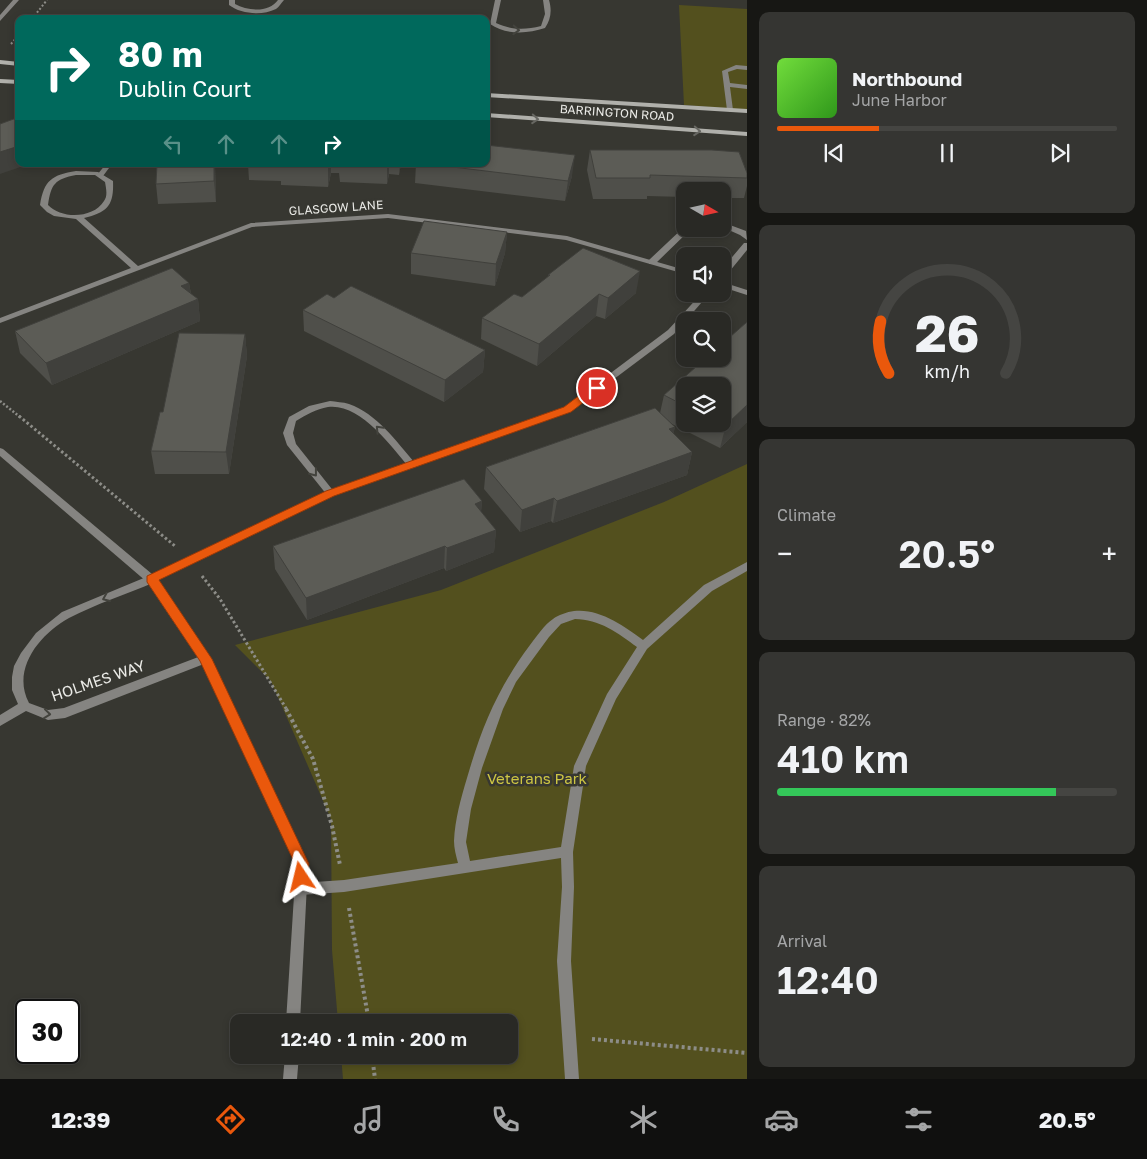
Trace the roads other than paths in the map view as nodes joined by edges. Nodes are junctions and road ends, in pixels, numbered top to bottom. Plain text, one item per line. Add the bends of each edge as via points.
1 (16, 0) edge
2 (232, 0) edge
3 (281, 0) edge
4 (498, 0) edge
5 (546, 0) edge
6 (0, 19) edge
7 (0, 62) edge
8 (15, 64) edge
9 (747, 68) edge
10 (0, 81) edge
11 (15, 82) edge
12 (726, 85) junction
13 (747, 87) edge
14 (490, 95) edge
15 (730, 110) junction
16 (747, 111) edge
17 (490, 115) edge
18 (747, 134) edge
19 (107, 167) edge
20 (101, 175) junction
21 (77, 216) junction
22 (731, 228) edge
23 (677, 238) edge
24 (747, 238) edge
25 (747, 245) edge
26 (652, 262) junction
27 (731, 264) edge
28 (136, 268) junction
29 (676, 269) edge
30 (731, 287) edge
31 (747, 293) edge
32 (698, 302) edge
33 (0, 321) edge
34 (0, 451) edge
35 (412, 465) junction
36 (330, 493) junction
37 (747, 566) edge
38 (151, 579) junction
39 (643, 646) junction
40 (206, 659) junction
41 (25, 706) junction
42 (0, 721) edge
43 (567, 852) junction
44 (466, 868) junction
45 (300, 889) junction
46 (293, 1014) edge
47 (291, 1064) edge
48 (290, 1079) edge
49 (572, 1079) edge

1 - 6 street
2 - 3 street via 232,5 238,8 260,11 276,7
4 -> 5 street via 493,24 520,31 543,27 546,23
7 - 8 main road
9 - 12 street via 725,71
10 - 11 main road
12 - 13 street
12 - 15 street
14 - 15 main road, BARRINGTON ROAD
15 - 16 main road, BARRINGTON ROAD
17 -> 18 main road, BARRINGTON ROAD
19 - 20 street
20 - 21 street via 109,181 108,203 94,213
20 - 21 street via 86,172 66,175 46,188 44,205 47,210 62,216
21 - 28 street
22 - 24 street
23 - 26 street
25 - 27 street
26 - 28 street, GLASGOW LANE via 567,238 388,216 251,225
26 - 29 street, GLASGOW LANE
28 - 33 street, GLASGOW LANE
30 - 31 street
32 - 35 street via 671,332 567,410
34 - 38 street
35 - 36 street
35 -> 36 street via 361,411 346,405 306,409 292,419 288,433 292,445
36 - 38 street
37 - 39 street via 708,588
38 - 40 street
38 -> 41 street via 66,615 36,640 26,653 18,675 17,687
39 - 43 street via 610,697 580,766
39 - 44 street via 620,629 596,618 575,615 556,622 540,642 503,695 480,757 460,842
41 -> 40 street, HOLMES WAY via 48,715 65,714
40 - 45 street via 302,864
41 - 42 street
43 - 44 street
43 - 49 street via 564,961
44 - 45 street via 344,886
45 - 46 street
47 - 48 street

